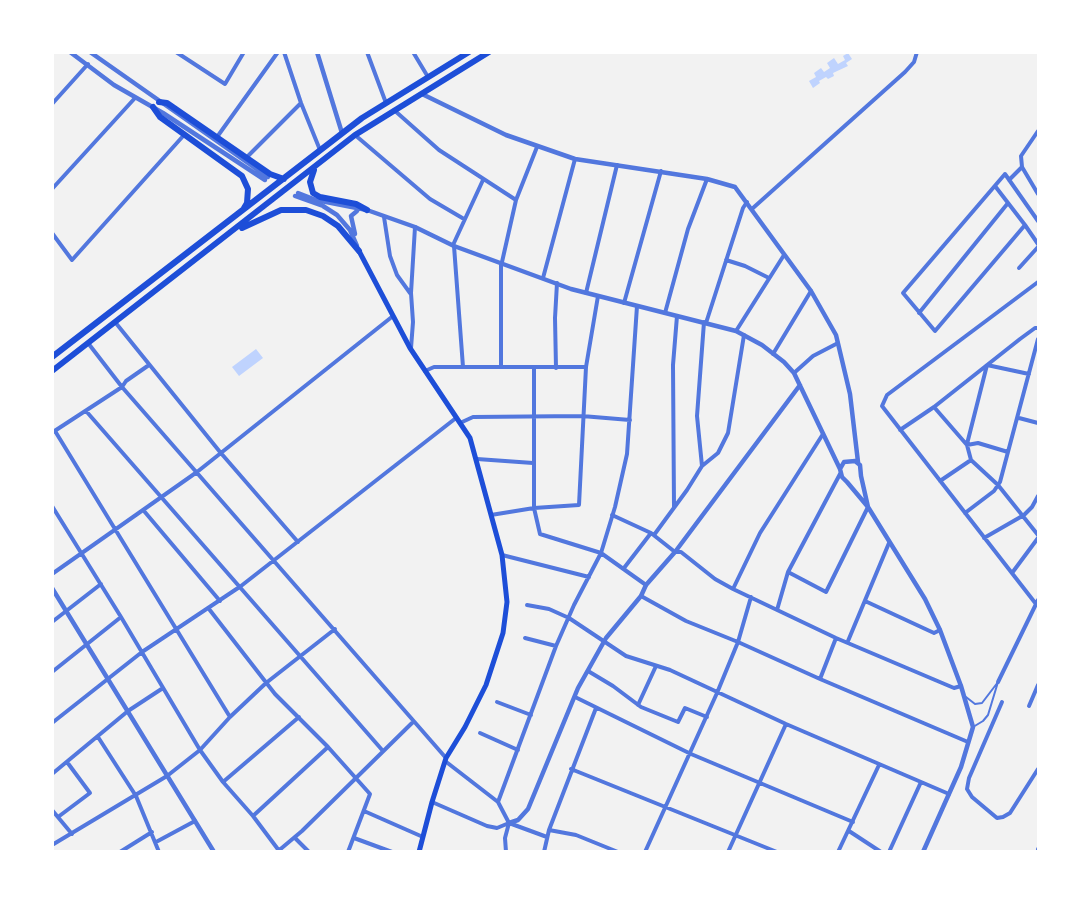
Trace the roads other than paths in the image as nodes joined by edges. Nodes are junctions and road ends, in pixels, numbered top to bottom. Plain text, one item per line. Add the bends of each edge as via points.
1 (70, 52) edge
2 (90, 52) edge
3 (176, 52) edge
4 (244, 52) edge
5 (278, 52) edge
6 (284, 52) edge
7 (317, 52) edge
8 (367, 52) edge
9 (413, 52) edge
10 (489, 52) edge
11 (464, 54) edge
12 (916, 54) edge
13 (88, 64) junction
14 (120, 74) junction
15 (429, 77) junction
16 (114, 85) junction
17 (422, 94) junction
18 (135, 98) junction
19 (159, 102) junction
20 (301, 103) junction
21 (386, 103) junction
22 (52, 104) edge
23 (153, 107) junction
24 (393, 110) junction
25 (1038, 131) edge
26 (342, 133) junction
27 (184, 135) junction
28 (355, 135) junction
29 (216, 138) junction
30 (537, 147) junction
31 (320, 150) junction
32 (247, 157) junction
33 (575, 159) junction
34 (617, 164) junction
35 (316, 166) junction
36 (1022, 167) junction
37 (661, 171) junction
38 (284, 179) junction
39 (707, 179) junction
40 (483, 180) junction
41 (1009, 180) junction
42 (995, 186) junction
43 (52, 189) edge
44 (1038, 194) edge
45 (516, 201) junction
46 (747, 202) junction
47 (1008, 203) junction
48 (753, 208) junction
49 (363, 210) junction
50 (240, 213) junction
51 (384, 217) junction
52 (464, 219) junction
53 (1038, 221) edge
54 (1025, 225) junction
55 (415, 227) junction
56 (233, 232) junction
57 (52, 233) edge
58 (355, 239) junction
59 (453, 245) junction
60 (1038, 245) edge
61 (359, 251) junction
62 (784, 255) junction
63 (726, 260) junction
64 (501, 262) junction
65 (1019, 268) dead end
66 (543, 278) junction
67 (769, 278) junction
68 (1038, 282) edge
69 (557, 283) junction
70 (811, 291) junction
71 (411, 293) junction
72 (586, 293) junction
73 (598, 296) junction
74 (624, 303) junction
75 (637, 306) junction
76 (665, 313) junction
77 (919, 313) junction
78 (393, 316) junction
79 (677, 316) junction
80 (116, 322) junction
81 (705, 323) junction
82 (1038, 328) edge
83 (736, 331) junction
84 (744, 335) junction
85 (1038, 339) edge
86 (88, 343) junction
87 (838, 343) junction
88 (52, 346) edge
89 (410, 348) junction
90 (773, 354) junction
91 (55, 355) edge
92 (149, 365) junction
93 (987, 365) junction
94 (463, 367) junction
95 (501, 367) junction
96 (534, 367) junction
97 (556, 368) junction
98 (586, 368) junction
99 (52, 371) edge
100 (424, 371) junction
101 (794, 373) junction
102 (1029, 374) junction
103 (800, 385) junction
104 (122, 387) junction
105 (934, 407) junction
106 (86, 411) junction
107 (582, 416) junction
108 (535, 417) junction
109 (1019, 418) junction
110 (458, 420) junction
111 (630, 420) junction
112 (1038, 423) edge
113 (900, 430) junction
114 (54, 432) edge
115 (823, 434) junction
116 (967, 445) junction
117 (220, 452) junction
118 (1008, 452) junction
119 (477, 459) junction
120 (971, 460) junction
121 (858, 462) junction
122 (533, 463) junction
123 (702, 466) junction
124 (197, 472) junction
125 (840, 472) junction
126 (861, 476) junction
127 (940, 481) junction
128 (848, 482) junction
129 (998, 485) junction
130 (1038, 496) edge
131 (162, 497) junction
132 (52, 506) edge
133 (868, 507) junction
134 (534, 508) junction
135 (674, 508) junction
136 (144, 511) junction
137 (965, 513) junction
138 (491, 515) junction
139 (612, 515) junction
140 (1024, 515) junction
141 (116, 529) junction
142 (652, 534) junction
143 (1038, 536) edge
144 (984, 538) junction
145 (298, 542) junction
146 (889, 543) junction
147 (675, 552) junction
148 (82, 553) junction
149 (601, 554) junction
150 (502, 555) junction
151 (274, 561) junction
152 (624, 568) junction
153 (788, 572) junction
154 (1012, 573) junction
155 (52, 574) edge
156 (589, 577) junction
157 (101, 585) junction
158 (646, 585) junction
159 (241, 586) junction
160 (52, 588) edge
161 (733, 589) junction
162 (641, 596) junction
163 (751, 597) junction
164 (220, 601) junction
165 (865, 602) junction
166 (1038, 603) edge
167 (527, 605) dead end
168 (209, 609) junction
169 (777, 610) junction
170 (66, 611) junction
171 (121, 617) junction
172 (568, 618) junction
173 (52, 622) edge
174 (334, 629) junction
175 (177, 630) junction
176 (940, 630) junction
177 (525, 638) dead end
178 (836, 638) junction
179 (604, 640) junction
180 (738, 642) junction
181 (848, 642) junction
182 (87, 643) junction
183 (556, 646) junction
184 (142, 652) junction
185 (300, 657) junction
186 (656, 666) junction
187 (588, 671) junction
188 (52, 672) edge
189 (108, 678) junction
190 (820, 679) junction
191 (998, 682) junction
192 (266, 683) junction
193 (1038, 685) edge
194 (961, 686) junction
195 (163, 688) junction
196 (717, 693) junction
197 (965, 696) junction
198 (575, 697) junction
199 (497, 702) dead end
200 (1002, 702) dead end
201 (638, 705) junction
202 (1029, 706) dead end
203 (596, 708) junction
204 (128, 711) junction
205 (531, 715) junction
206 (230, 717) junction
207 (299, 717) junction
208 (707, 717) junction
209 (413, 722) junction
210 (52, 723) edge
211 (786, 724) junction
212 (973, 727) junction
213 (480, 733) dead end
214 (98, 737) junction
215 (969, 742) junction
216 (328, 747) junction
217 (200, 750) junction
218 (518, 750) junction
219 (383, 751) junction
220 (691, 754) junction
221 (446, 760) junction
222 (67, 762) junction
223 (879, 765) junction
224 (571, 769) junction
225 (1038, 769) edge
226 (52, 774) edge
227 (167, 776) junction
228 (356, 777) junction
229 (223, 782) junction
230 (759, 782) junction
231 (921, 782) junction
232 (950, 794) junction
233 (136, 796) junction
234 (432, 802) junction
235 (498, 802) junction
236 (664, 806) junction
237 (52, 810) edge
238 (364, 810) junction
239 (58, 816) junction
240 (253, 816) junction
241 (195, 821) junction
242 (853, 822) junction
243 (509, 823) junction
244 (549, 830) junction
245 (849, 831) junction
246 (152, 832) junction
247 (72, 834) junction
248 (735, 835) junction
249 (423, 837) junction
250 (547, 837) junction
251 (295, 838) junction
252 (354, 838) junction
253 (156, 842) junction
254 (52, 845) edge
255 (377, 849) edge
256 (279, 851) edge
257 (421, 851) edge
258 (120, 852) edge
259 (159, 852) edge
260 (214, 852) edge
261 (309, 852) edge
262 (348, 852) edge
263 (392, 852) edge
264 (506, 852) edge
265 (544, 852) edge
266 (618, 852) edge
267 (645, 852) edge
268 (728, 852) edge
269 (777, 852) edge
270 (838, 852) edge
271 (881, 852) edge
272 (889, 852) edge
273 (923, 852) edge

1 - 13 street
2 - 14 street
3 - 4 street via 225,84
5 - 29 street
6 - 20 street
7 - 26 street
8 - 21 street
9 - 15 street
10 - 17 main road
11 - 15 main road
12 - 48 street via 905,72
13 - 16 street
13 - 22 street
14 - 16 street via 124,78 122,84
14 - 19 street
15 - 21 main road
16 - 18 street
17 - 24 main road
17 - 30 street
18 - 23 street
18 - 43 street
19 - 23 street via 266,179
19 - 29 main road via 167,103
20 - 31 street
20 - 32 street
21 - 26 main road
23 - 27 main road
24 - 28 main road
24 - 40 street
25 - 36 street via 1022,156
26 - 31 main road
27 - 50 main road via 242,176 249,196
27 - 57 street via 72,260
28 - 35 main road
28 - 52 street via 430,199
29 - 32 main road
30 - 33 street
30 - 45 street
31 - 38 main road
32 - 38 main road
33 - 34 street
33 - 66 street
34 - 37 street
34 - 72 street
35 - 49 main road via 310,182 313,193 356,204
35 - 56 main road
36 - 41 street
36 - 44 street
37 - 39 street
37 - 74 street
38 - 50 main road
39 - 46 street via 735,187
39 - 76 street via 687,229
40 - 45 street
40 - 52 street
41 - 42 street via 1005,174
41 - 53 street
42 - 47 street
42 - 77 street via 903,293
45 - 64 street
46 - 48 street
46 - 63 street
47 - 54 street
47 - 77 street
48 - 62 street
49 - 51 street
49 - 58 street via 354,211 351,216
49 - 58 street via 297,195 337,215
50 - 91 main road
51 - 55 street
51 - 71 street via 390,256 397,275
52 - 59 street
54 - 60 street
54 - 77 street via 935,331
55 - 59 street
55 - 71 street
56 - 61 main road via 281,210 306,210 338,226
56 - 80 main road
58 - 61 street
59 - 64 street
59 - 94 street
60 - 65 street
61 - 78 main road
62 - 67 street
62 - 70 street
63 - 67 street
63 - 81 street
64 - 66 street
64 - 95 street
66 - 69 street
67 - 83 street
68 - 113 street via 887,395 882,406
69 - 72 street
69 - 97 street
70 - 87 street
70 - 90 street
71 - 89 street
72 - 73 street
73 - 74 street
73 - 98 street
74 - 75 street
75 - 76 street
75 - 111 street
76 - 79 street
78 - 89 main road
78 - 117 street
79 - 81 street
79 - 135 street via 673,366
80 - 86 main road
80 - 92 street
81 - 83 street
81 - 123 street via 697,416
82 - 93 street
83 - 84 street
84 - 90 street
84 - 123 street via 728,434 718,453
85 - 102 street
86 - 99 main road
86 - 104 street
87 - 101 street via 813,356
87 - 121 street via 850,394
88 - 91 street
89 - 100 main road
90 - 101 street
92 - 104 street
92 - 117 street
93 - 102 street
93 - 105 street
93 - 116 street
94 - 95 street
94 - 100 street
95 - 96 street
96 - 97 street
96 - 108 street
97 - 98 street
98 - 107 street
100 - 110 main road
101 - 103 street
102 - 109 street
103 - 115 street
103 - 147 street
104 - 106 street
104 - 124 street
105 - 113 street
105 - 116 street
106 - 114 street
106 - 131 street
107 - 108 street
107 - 111 street
107 - 134 street via 579,505
108 - 110 street
108 - 122 street
109 - 112 street
109 - 118 street
110 - 119 main road
110 - 145 street
111 - 139 street via 626,467
113 - 127 street
114 - 141 street
115 - 125 street
115 - 161 street via 760,533
116 - 118 street via 978,443
116 - 120 street
117 - 124 street
117 - 145 street
118 - 129 street
119 - 122 street
119 - 138 main road
120 - 127 street
120 - 129 street
121 - 125 street via 848,460
121 - 126 street
122 - 134 street
123 - 135 street
124 - 131 street
124 - 151 street
125 - 128 street
125 - 153 street
126 - 128 street
126 - 133 street
127 - 137 street
128 - 133 street
129 - 137 street
129 - 140 street
130 - 140 street
131 - 136 street
131 - 159 street
132 - 148 street
133 - 146 street
133 - 153 street via 826,592
134 - 138 street
134 - 149 street via 540,534
135 - 142 street
136 - 141 street
136 - 164 street
137 - 144 street
138 - 150 main road
139 - 142 street
139 - 149 street
140 - 143 street
140 - 144 street
141 - 148 street
141 - 175 street
142 - 147 street
142 - 152 street
143 - 154 street
144 - 154 street
145 - 151 street
146 - 165 street
146 - 176 street
147 - 158 street
147 - 161 street via 681,552
148 - 155 street
148 - 157 street
149 - 152 street
149 - 156 street
150 - 156 street
150 - 221 main road via 507,602 503,633 486,685
151 - 159 street
151 - 174 street
152 - 158 street
153 - 169 street
154 - 166 street
156 - 172 street
157 - 170 street
157 - 171 street
158 - 162 street
159 - 164 street
159 - 185 street
160 - 170 street
161 - 163 street
162 - 179 street
162 - 180 street via 686,621
163 - 169 street
163 - 180 street
164 - 168 street
165 - 176 street via 934,633
165 - 181 street
166 - 191 street
167 - 172 street
168 - 175 street
168 - 192 street
169 - 178 street
170 - 173 street
170 - 182 street
171 - 182 street
171 - 184 street
172 - 179 street
172 - 183 street
174 - 185 street
174 - 209 street
175 - 184 street
175 - 206 street
176 - 194 street
177 - 183 street
178 - 181 street
178 - 190 street
179 - 186 street via 626,656
179 - 187 street
180 - 190 street
180 - 196 street
181 - 194 street via 954,688
182 - 188 street
182 - 189 street
183 - 205 street
184 - 189 street
184 - 195 street
185 - 192 street
185 - 219 street
186 - 196 street
186 - 201 street
187 - 198 street
187 - 201 street
189 - 204 street
189 - 210 street
190 - 215 street
191 - 197 lane via 980,704
191 - 212 lane via 988,715
192 - 206 street
192 - 207 street
193 - 202 street
194 - 197 street
195 - 204 street
195 - 217 street
196 - 208 street
196 - 211 street
197 - 212 street
198 - 203 street
198 - 243 street via 528,809
199 - 205 street
200 - 225 street via 967,789 998,818 1003,818
201 - 208 street via 678,722 685,708
203 - 220 street
203 - 224 street
204 - 214 street
204 - 227 street
205 - 218 street
206 - 217 street
207 - 216 street
207 - 229 street
208 - 220 street
209 - 219 street
209 - 221 street
211 - 223 street
211 - 230 street
212 - 215 street
213 - 218 street
214 - 222 street
214 - 233 street
215 - 232 street
216 - 228 street
216 - 240 street
217 - 227 street
217 - 229 street
218 - 235 street
219 - 228 street
220 - 230 street
220 - 236 street
221 - 234 main road
221 - 235 street
222 - 226 street
222 - 239 street via 90,793
223 - 231 street
223 - 242 street
224 - 236 street
224 - 244 street
227 - 233 street
227 - 241 street
228 - 238 street via 370,794
228 - 251 street
229 - 240 street
230 - 242 street
230 - 248 street
231 - 232 street
231 - 272 street
232 - 273 street
233 - 246 street
233 - 247 street
234 - 243 street via 487,826 497,828
234 - 249 main road
235 - 243 street
236 - 248 street
236 - 267 street
237 - 239 street
238 - 249 street
238 - 252 street
239 - 247 street
240 - 256 street
241 - 253 street
241 - 260 street
242 - 245 street
243 - 250 street
243 - 264 street
244 - 250 street
244 - 266 street via 576,835
245 - 270 street
245 - 271 street
246 - 253 street
246 - 258 street
247 - 254 street
248 - 268 street
248 - 269 street
249 - 257 main road
250 - 265 street
251 - 256 street
251 - 261 street
252 - 255 street
252 - 262 street
253 - 259 street
255 - 263 street

